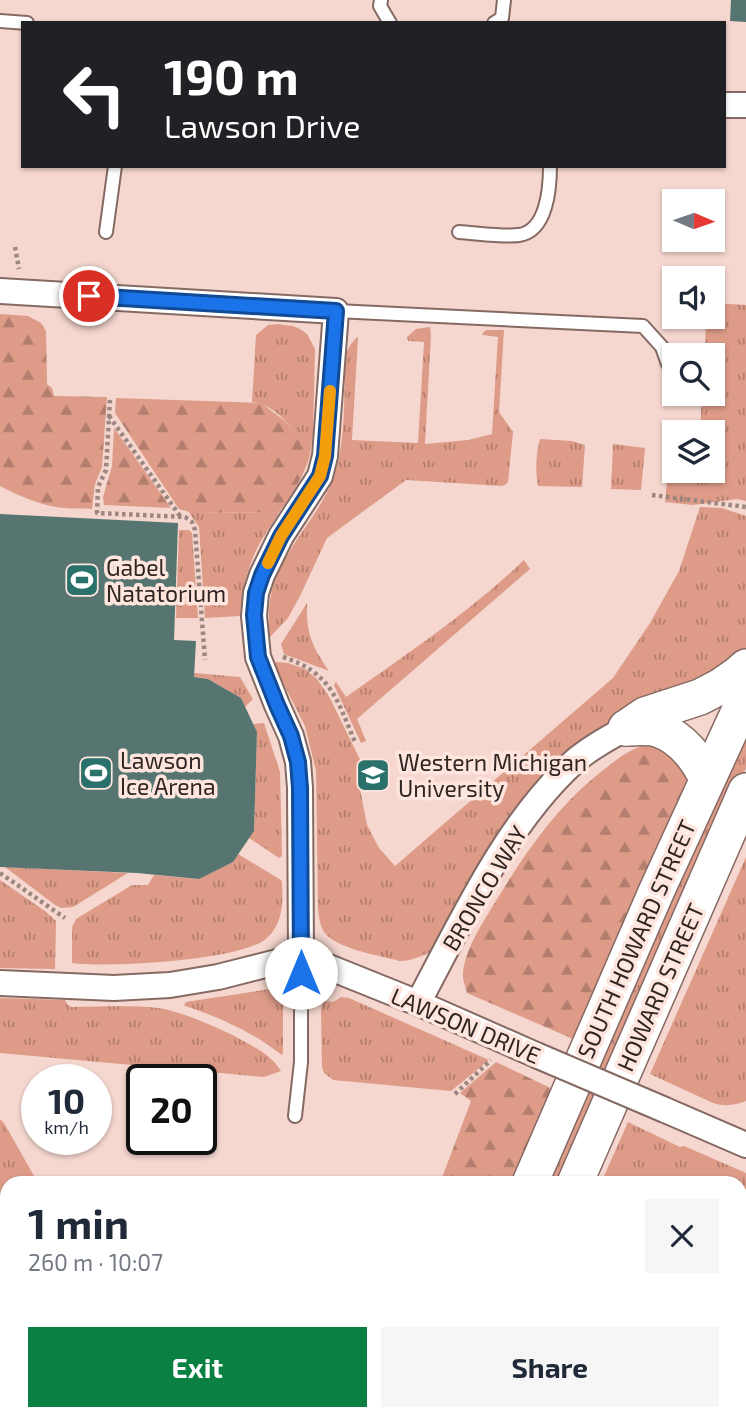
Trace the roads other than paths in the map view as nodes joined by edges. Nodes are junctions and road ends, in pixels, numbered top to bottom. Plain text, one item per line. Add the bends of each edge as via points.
1 (381, 0) edge
2 (504, 0) edge
3 (0, 21) edge
4 (389, 21) edge
5 (497, 21) edge
6 (21, 23) edge
7 (726, 105) edge
8 (746, 105) edge
9 (115, 168) edge
10 (550, 168) edge
11 (106, 232) dead end
12 (459, 232) dead end
13 (0, 291) edge
14 (336, 311) junction
15 (662, 347) edge
16 (746, 667) edge
17 (746, 696) edge
18 (626, 728) junction
19 (707, 779) junction
20 (746, 791) edge
21 (302, 956) junction
22 (0, 983) edge
23 (418, 1003) junction
24 (295, 1116) dead end
25 (746, 1146) edge
26 (533, 1176) edge
27 (578, 1176) edge

1 - 4 lane
2 - 5 lane via 502,18
3 - 6 lane
7 - 8 street
9 - 11 lane
10 - 12 lane via 550,190 533,229 521,235
13 - 14 street
14 - 15 lane via 643,326
14 - 21 street via 320,476 262,575 254,615 258,657 298,762
16 - 18 street via 700,697 645,715
17 - 19 street, SOUTH HOWARD STREET
18 - 19 street via 660,730 675,739 696,759
18 - 23 street, BRONCO WAY via 578,758 530,811 478,892
19 - 26 street, SOUTH HOWARD STREET
20 - 27 street, HOWARD STREET
21 - 22 street via 170,985 114,988
21 - 23 street, LAWSON DRIVE
21 - 24 lane via 301,1062
23 - 25 street, LAWSON DRIVE, bridge

